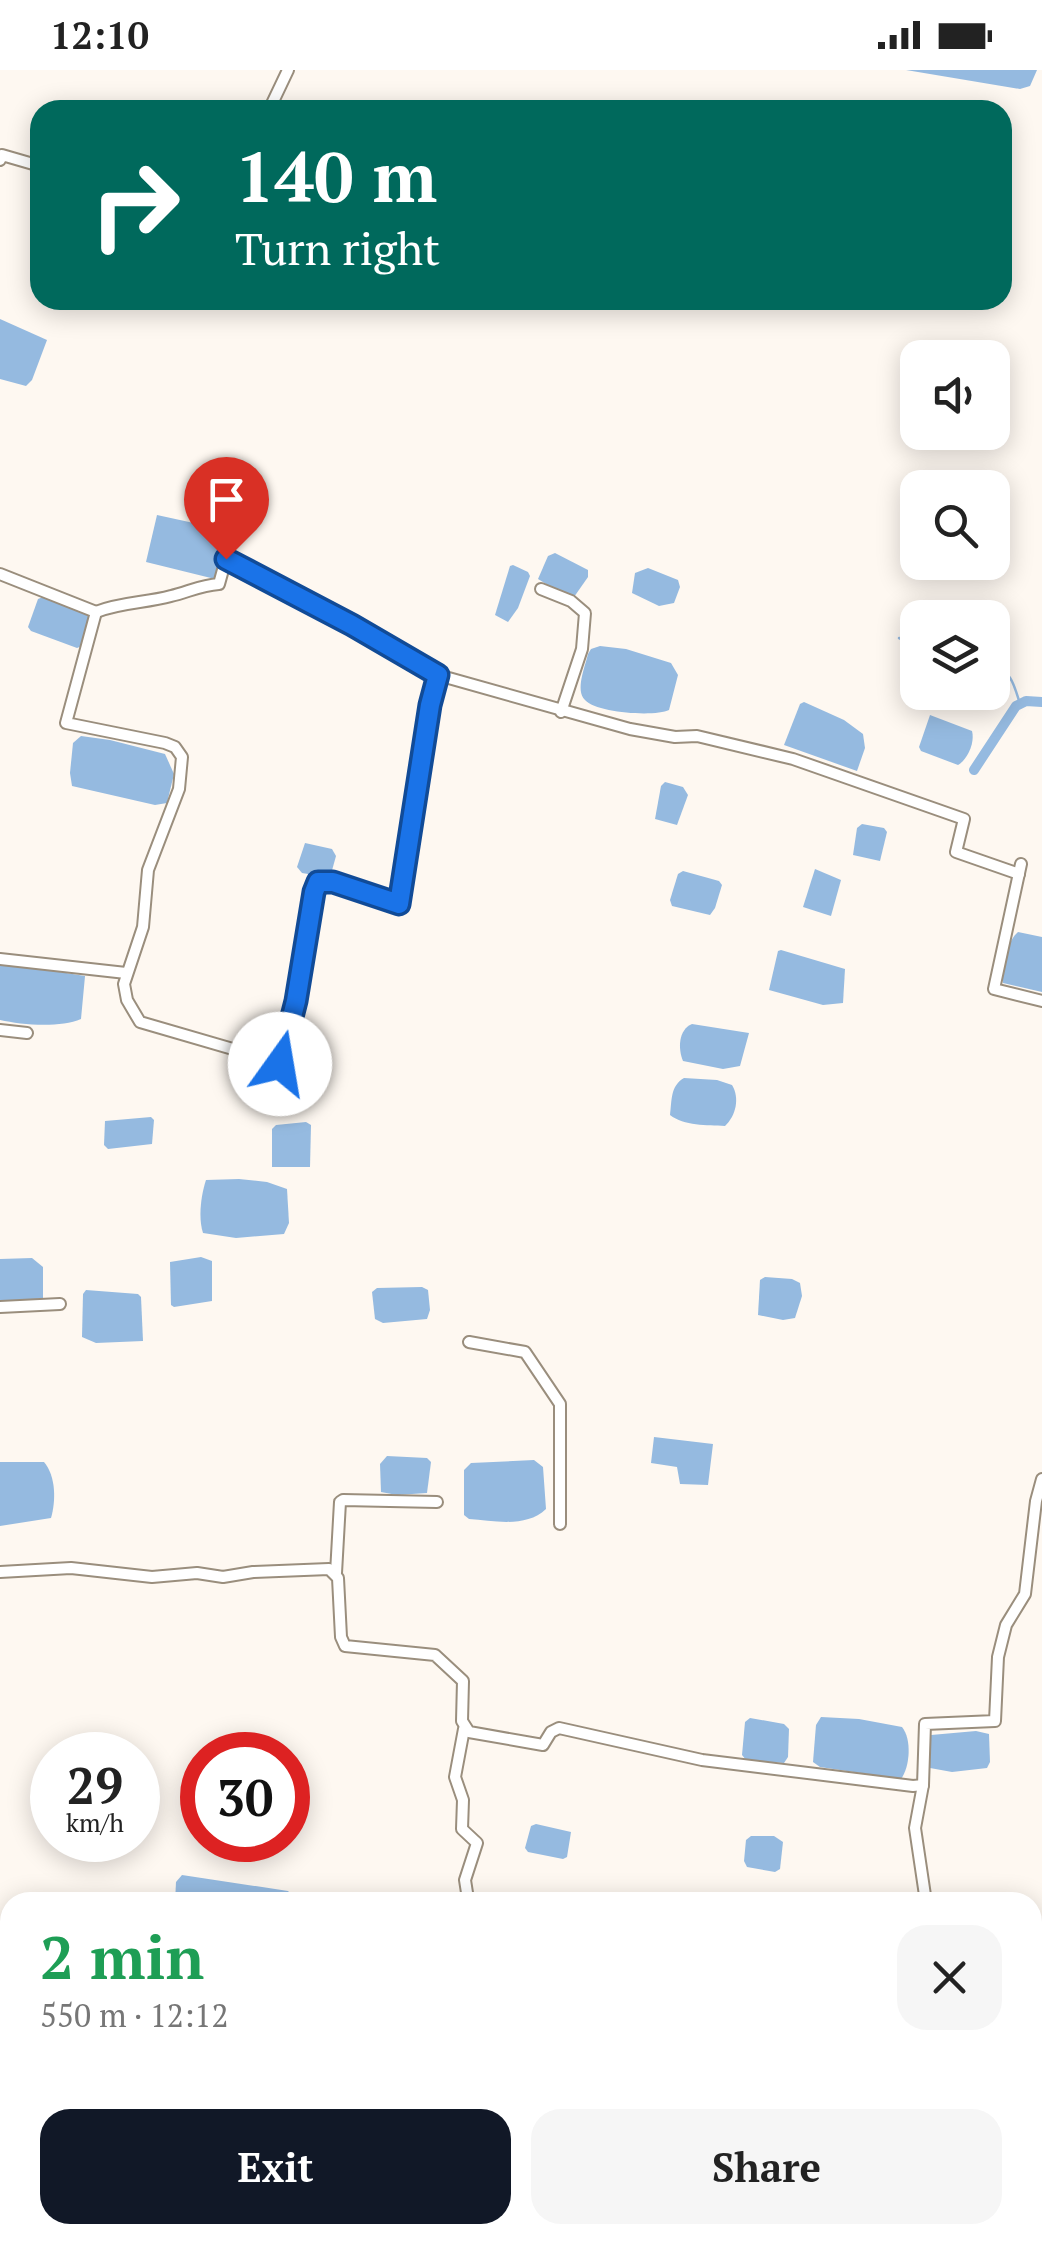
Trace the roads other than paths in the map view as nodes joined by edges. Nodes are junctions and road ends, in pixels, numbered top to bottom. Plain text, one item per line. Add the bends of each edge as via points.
1 (288, 70) edge
2 (274, 100) edge
3 (0, 160) edge
4 (30, 163) edge
5 (236, 523) dead end
6 (226, 559) junction
7 (0, 574) edge
8 (541, 589) dead end
9 (96, 612) junction
10 (438, 675) junction
11 (561, 712) junction
12 (0, 959) edge
13 (126, 973) junction
14 (1042, 1001) edge
15 (0, 1030) edge
16 (27, 1033) dead end
17 (60, 1304) dead end
18 (0, 1307) edge
19 (470, 1342) dead end
20 (1042, 1479) edge
21 (436, 1502) dead end
22 (560, 1524) dead end
23 (0, 1572) edge
24 (336, 1573) junction
25 (464, 1729) junction
26 (923, 1785) junction
27 (465, 1892) edge
28 (925, 1892) edge

1 - 2 street
3 - 4 street
5 - 6 street
6 - 9 street via 219,584
6 - 10 street
7 - 9 street
8 - 11 street via 585,613 582,649
9 - 13 street via 66,723 165,743 182,757 179,789 148,870 143,927
10 - 11 street
10 - 13 street via 399,904 318,882 280,1064 140,1022 127,1000
11 - 14 street via 793,758 964,819 956,852 1020,870 994,990
12 - 13 street
15 - 16 street
17 - 18 street
19 - 22 street via 525,1352 560,1404
20 - 26 street via 1024,1594 1002,1638 996,1721 925,1724
21 - 24 street via 340,1502
23 - 24 street via 72,1568 223,1578
24 - 25 street via 346,1646 435,1655 463,1681
25 - 26 street via 542,1745 559,1728 702,1760 887,1786
25 - 27 street via 455,1776 462,1829 477,1843
26 - 28 street via 915,1828

